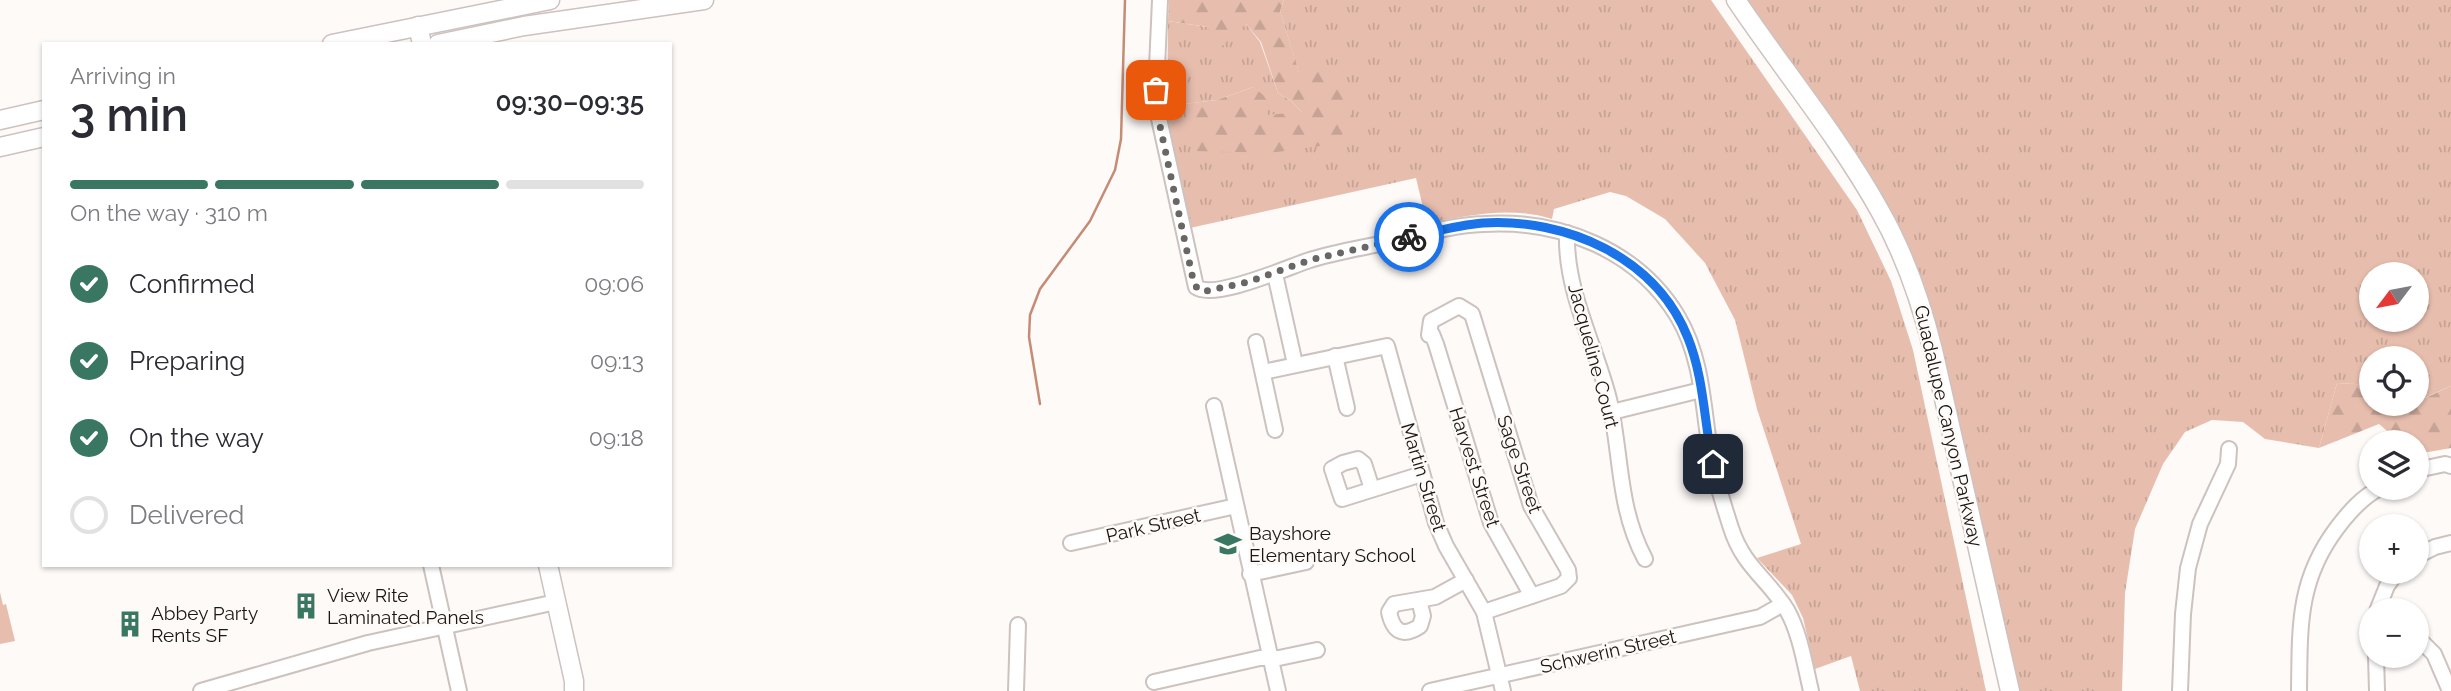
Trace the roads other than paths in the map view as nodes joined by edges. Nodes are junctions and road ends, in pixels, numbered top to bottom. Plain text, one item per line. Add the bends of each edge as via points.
1 (551, 0) edge
2 (704, 0) edge
3 (1160, 0) edge
4 (1735, 0) edge
5 (436, 22) junction
6 (418, 26) junction
7 (342, 42) edge
8 (422, 42) edge
9 (440, 42) edge
10 (450, 42) edge
11 (42, 110) edge
12 (0, 120) edge
13 (42, 137) edge
14 (0, 147) edge
15 (1567, 233) junction
16 (1275, 274) junction
17 (1429, 335) joint
18 (1256, 342) dead end
19 (1335, 356) junction
20 (1295, 364) junction
21 (1263, 372) junction
22 (1701, 390) junction
23 (1213, 406) dead end
24 (1347, 408) dead end
25 (1612, 412) junction
26 (1275, 429) dead end
27 (2229, 449) dead end
28 (2451, 466) edge
29 (2429, 467) edge
30 (1422, 474) junction
31 (1372, 489) dead end
32 (2364, 500) edge
33 (1236, 506) junction
34 (1071, 543) dead end
35 (2451, 543) edge
36 (2429, 550) edge
37 (1645, 559) dead end
38 (1306, 562) dead end
39 (431, 567) edge
40 (548, 567) edge
41 (1250, 574) junction
42 (1466, 580) junction
43 (1532, 596) junction
44 (1419, 600) dead end
45 (556, 602) junction
46 (1783, 604) junction
47 (1484, 612) junction
48 (1018, 625) dead end
49 (445, 626) junction
50 (2429, 649) edge
51 (1317, 650) dead end
52 (1271, 658) junction
53 (2376, 668) edge
54 (1499, 676) junction
55 (1154, 682) dead end
56 (575, 688) edge
57 (201, 691) edge
58 (460, 691) edge
59 (1016, 691) edge
60 (1278, 691) edge
61 (1430, 691) edge
62 (1503, 691) edge
63 (1811, 691) edge
64 (2010, 691) edge
65 (2180, 691) edge
66 (2299, 691) edge
67 (2377, 691) edge
68 (2450, 691) edge

1 - 5 main road
2 - 10 main road via 536,24
3 - 16 street via 1158,114 1194,284 1206,291
4 - 64 main road, Guadalupe Canyon Parkway via 1869,192 1908,269 1931,343
5 - 6 main road
5 - 9 main road
6 - 7 main road
6 - 8 main road
11 - 12 main road
13 - 14 main road
15 - 16 street via 1517,224 1463,226 1326,256
15 - 22 street via 1623,258 1654,284 1688,339
15 - 25 street, Jacqueline Court via 1583,321
16 - 20 street
17 - 43 street, Harvest Street via 1436,344 1491,523
17 - 43 street, Sage Street via 1431,321 1441,314 1459,306 1472,314 1531,506 1568,570 1569,578 1562,586
18 - 21 street
19 - 20 street, Martin Street
19 - 24 street
19 - 30 street, Martin Street via 1387,346
20 - 21 street, Martin Street
21 - 26 street
22 - 25 street
22 - 46 street via 1713,464 1736,544
23 - 33 street
25 - 37 street, Jacqueline Court via 1626,510
27 - 65 street via 2228,464 2200,524 2188,568
28 - 29 street
30 - 31 street
30 - 42 street, Martin Street via 1440,534
32 - 66 street via 2350,510 2322,547 2309,576 2301,618
33 - 34 street, Park Street
33 - 41 street
35 - 36 street
38 - 41 street
39 - 49 street
40 - 45 main road
41 - 52 street
42 - 44 street via 1435,597
42 - 47 street, Martin Street
43 - 47 street, Sage Street
45 - 49 street
45 - 56 main road
46 - 54 street, Schwerin Street via 1760,617
46 - 63 street
47 - 54 street, Martin Street
48 - 59 street
49 - 57 street
49 - 58 street
50 - 68 street
51 - 52 street
52 - 55 street
52 - 60 street
53 - 67 street
54 - 61 street, Schwerin Street
54 - 62 street, Martin Street

